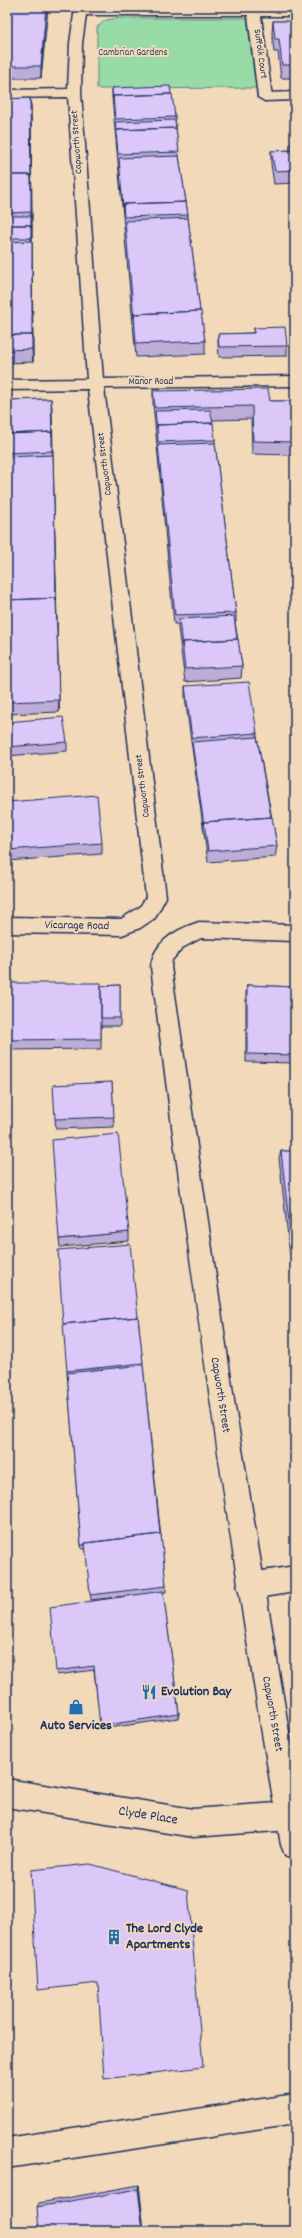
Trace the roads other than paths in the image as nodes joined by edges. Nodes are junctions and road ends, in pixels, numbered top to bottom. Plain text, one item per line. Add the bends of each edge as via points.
1 (81, 9) edge
2 (254, 12) junction
3 (295, 12) edge
4 (74, 93) junction
5 (7, 94) edge
6 (295, 96) edge
7 (295, 381) edge
8 (95, 382) junction
9 (7, 385) edge
10 (144, 916) joint
11 (7, 925) edge
12 (295, 933) edge
13 (295, 1579) edge
14 (250, 1586) junction
15 (7, 1793) edge
16 (290, 1816) junction
17 (295, 1845) edge
18 (295, 2109) edge
19 (7, 2153) edge

1 - 2 street
1 - 4 street, Capworth Street via 76,43
2 - 3 street
2 - 6 street, Suffolk Court via 265,97
4 - 5 street
4 - 8 street, Capworth Street
7 - 8 street, Manor Road
8 - 9 street, Manor Road
8 - 10 street, Capworth Street via 156,897
10 - 11 street, Vicarage Road via 122,927
12 - 14 street, Capworth Street via 199,930 177,941 162,957 161,967 203,1285
13 - 14 street
14 - 16 street, Capworth Street
15 - 16 street, Clyde Place via 193,1823
16 - 17 street, Capworth Street
18 - 19 street

